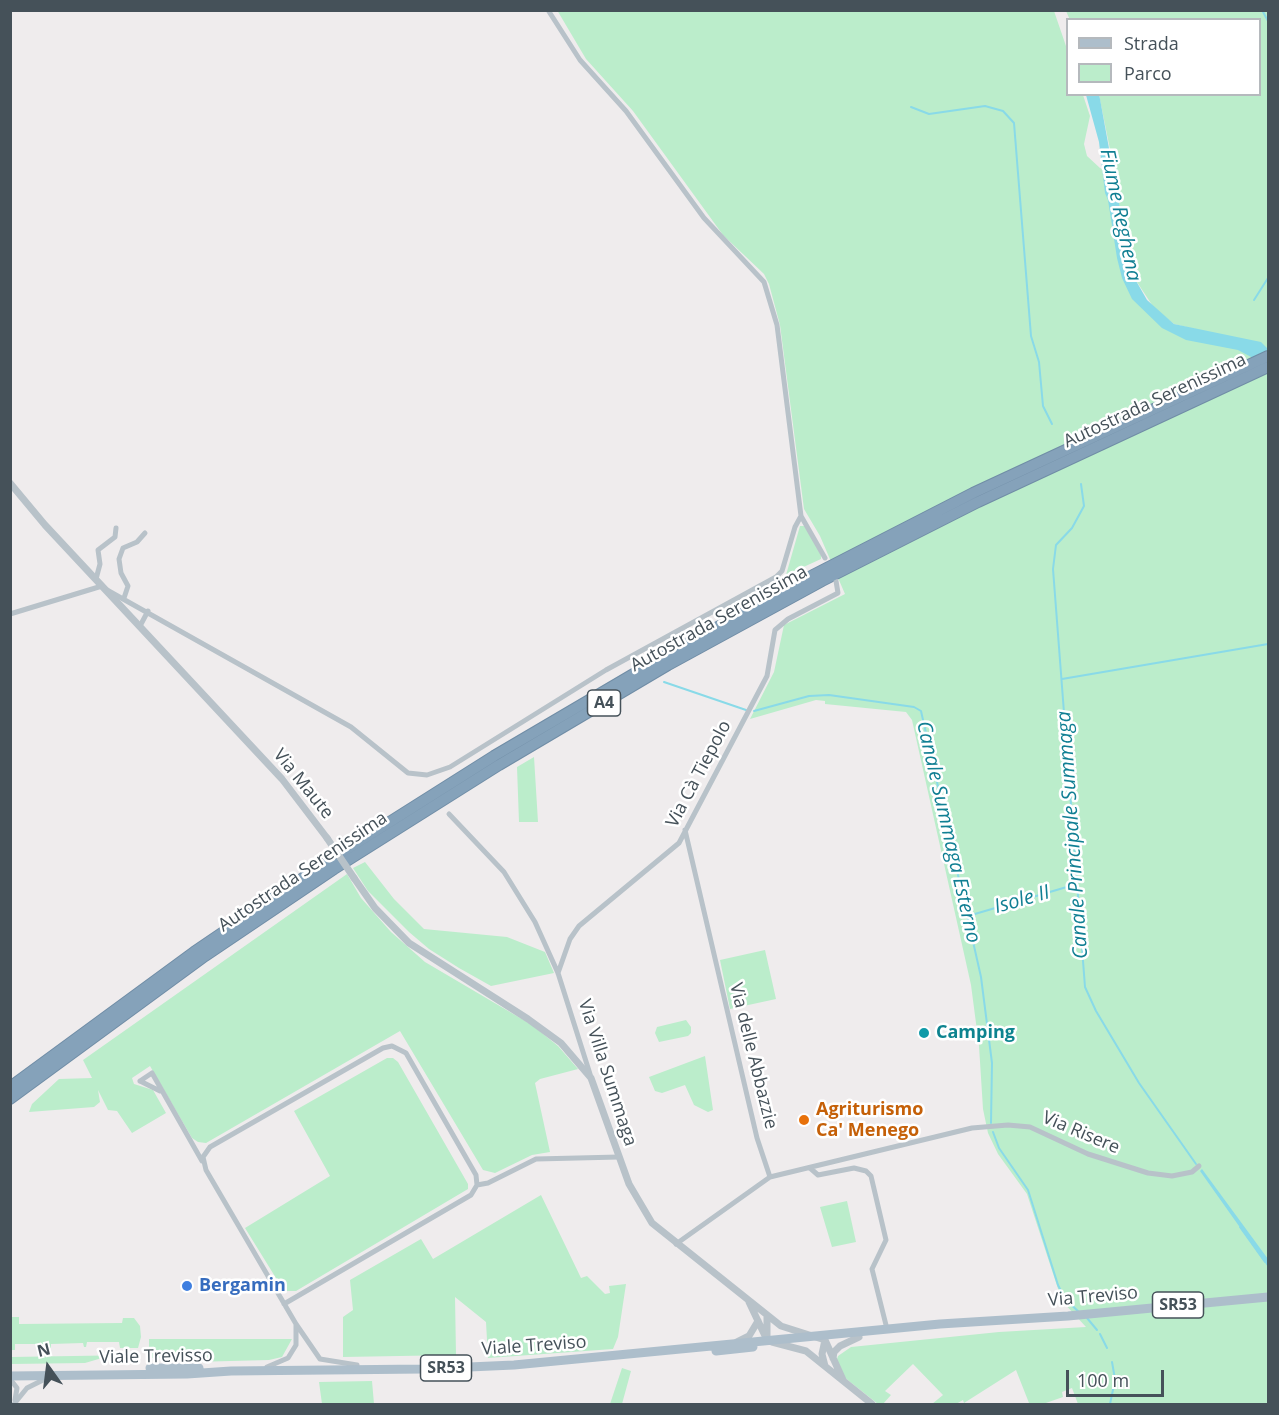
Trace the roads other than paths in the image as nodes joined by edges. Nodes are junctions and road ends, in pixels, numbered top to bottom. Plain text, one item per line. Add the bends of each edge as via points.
1 (548, 10) edge
2 (1269, 356) edge
3 (1269, 368) edge
4 (1236, 376) junction
5 (10, 483) edge
6 (801, 516) junction
7 (116, 528) dead end
8 (145, 533) dead end
9 (825, 558) dead end
10 (96, 579) junction
11 (836, 581) dead end
12 (103, 588) junction
13 (124, 598) junction
14 (148, 611) junction
15 (10, 614) edge
16 (140, 627) junction
17 (449, 814) dead end
18 (685, 830) junction
19 (558, 973) junction
20 (581, 1046) junction
21 (568, 1051) junction
22 (591, 1078) junction
23 (10, 1087) edge
24 (161, 1091) dead end
25 (10, 1099) edge
26 (619, 1157) junction
27 (203, 1163) junction
28 (1199, 1167) dead end
29 (810, 1168) junction
30 (770, 1177) junction
31 (477, 1185) junction
32 (676, 1244) junction
33 (1269, 1297) edge
34 (747, 1300) junction
35 (284, 1305) junction
36 (766, 1314) junction
37 (758, 1321) junction
38 (991, 1321) junction
39 (296, 1324) junction
40 (887, 1329) junction
41 (859, 1337) junction
42 (820, 1338) junction
43 (768, 1340) junction
44 (736, 1342) junction
45 (783, 1345) junction
46 (719, 1351) junction
47 (659, 1353) junction
48 (833, 1358) junction
49 (825, 1366) junction
50 (424, 1369) junction
51 (231, 1371) junction
52 (10, 1375) edge
53 (52, 1376) junction
54 (843, 1380) junction
55 (14, 1404) edge
56 (872, 1404) edge

1 - 6 street via 580,60 626,111 704,218 764,282 777,325
2 - 4 highway, Autostrada Serenissima / A4
3 - 4 highway, Autostrada Serenissima / A4
4 - 23 highway, Autostrada Serenissima / A4 via 973,493 659,659 494,756 331,860 194,952
4 - 25 highway, Autostrada Serenissima / A4 via 822,581 668,665 334,869 196,963
5 - 10 street, Via Maute
6 - 9 street
6 - 14 street via 782,571 776,577 606,670 450,767 427,776 408,773 351,727
7 - 10 street via 115,537 99,550
8 - 13 street via 138,542 123,548 119,559 128,586
10 - 12 street, Via Maute
11 - 18 street, Via Cà Tiepolo via 838,593 775,630 767,676
12 - 13 street
12 - 15 street
12 - 16 street, Via Maute
13 - 14 street
14 - 16 street
16 - 21 street, Via Maute, bridge via 292,790 375,908 410,943 536,1024
17 - 19 street, Via Villa Summaga via 504,872 535,922
18 - 19 street, Via Cà Tiepolo via 672,850 579,926
18 - 30 street, Via delle Abbazzie via 757,1138
19 - 20 street, Via Villa Summaga
20 - 21 street
20 - 22 street, Via Villa Summaga
21 - 22 street, Via Maute
22 - 26 street, Via Villa Summaga
24 - 27 street
26 - 31 street via 536,1159 488,1184
26 - 32 street, Via Villa Summaga via 644,1213
27 - 31 street via 210,1147 382,1048 392,1046 406,1053 476,1175
27 - 35 street
28 - 29 street, Via Risere via 1183,1175 1155,1174 1088,1154 1030,1127 1008,1125 972,1128
29 - 30 street, Via Risere
29 - 40 street, Via Risere via 818,1175 854,1168 870,1176 886,1240 872,1269
30 - 32 street
31 - 35 street via 471,1195
32 - 34 street, Via Villa Summaga
33 - 38 main road, Via Treviso / SR53
34 - 36 street, Via Villa Summaga
34 - 37 street
35 - 39 street
36 - 42 street, Via Villa Summaga via 788,1330
36 - 43 street
37 - 43 street
37 - 44 street via 749,1336
38 - 40 main road, Via Treviso / SR53
38 - 41 main road, Via Treviso
39 - 50 street via 325,1362
39 - 51 street via 296,1345 288,1358 273,1366
40 - 42 main road, Via Treviso / SR53
41 - 42 main road, Via Treviso
41 - 48 street via 840,1346
42 - 43 main road, Viale Treviso / SR53
42 - 45 main road, Viale Treviso
42 - 48 street
42 - 49 street
43 - 44 main road, Viale Treviso / SR53
43 - 45 street
43 - 46 street
44 - 47 main road, Viale Treviso / SR53
45 - 46 main road, Viale Treviso
45 - 49 street via 806,1351
46 - 47 main road, Viale Treviso
47 - 50 main road, Viale Treviso / SR53
48 - 54 street
49 - 54 street
50 - 51 main road, Viale Treviso / SR53
51 - 52 main road via 144,1367
51 - 53 main road, Viale Trevisso / SR53
52 - 53 main road, Viale Trevisso / SR53
52 - 55 street via 17,1388
53 - 55 street via 27,1388
54 - 56 street

